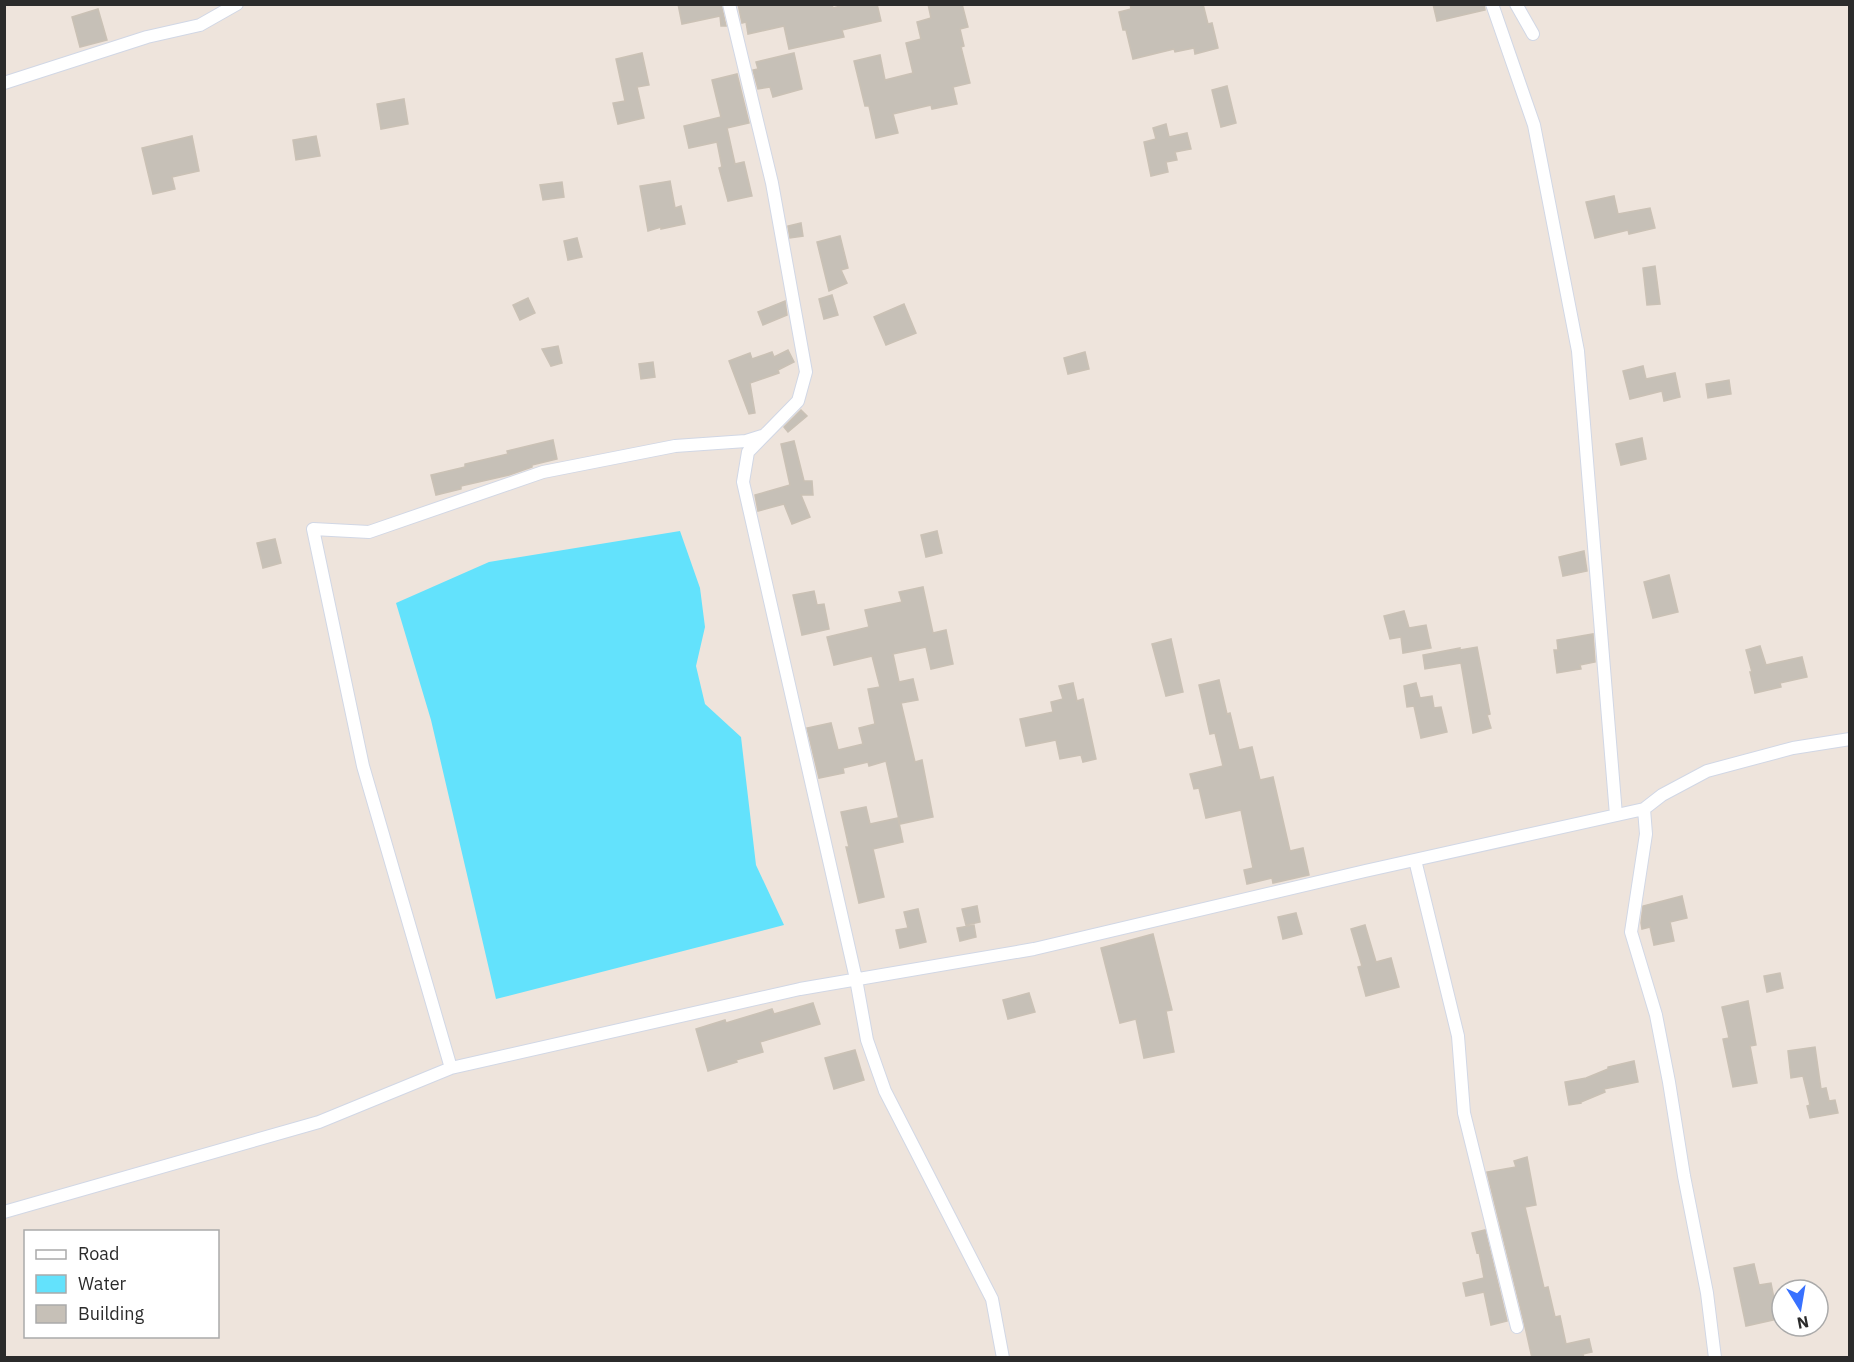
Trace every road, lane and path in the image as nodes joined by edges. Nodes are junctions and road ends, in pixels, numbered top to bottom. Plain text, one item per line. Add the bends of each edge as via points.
1 (237, 4) edge
2 (729, 4) edge
3 (1492, 4) edge
4 (1516, 4) edge
5 (1533, 34) dead end
6 (4, 83) edge
7 (765, 435) junction
8 (1850, 739) edge
9 (1644, 809) junction
10 (1616, 815) junction
11 (1415, 860) junction
12 (856, 979) junction
13 (451, 1068) junction
14 (4, 1212) edge
15 (1517, 1327) dead end
16 (1004, 1358) edge
17 (1715, 1358) edge

1 - 6 street via 200,25 147,37
2 - 7 street via 772,183 806,372 798,401
3 - 10 street via 1534,125 1578,351
4 - 5 street
7 - 12 street via 748,452 743,482
7 - 13 street via 746,441 675,446 543,472 369,532 313,529 363,766
8 - 9 street via 1793,748 1707,771
9 - 10 street
9 - 17 street via 1646,834 1630,932 1656,1015 1707,1293
10 - 11 street
11 - 12 street via 1034,949
11 - 15 street via 1458,1036 1464,1113
12 - 13 street
12 - 16 street via 867,1040 885,1091 992,1299
13 - 14 street via 319,1122

